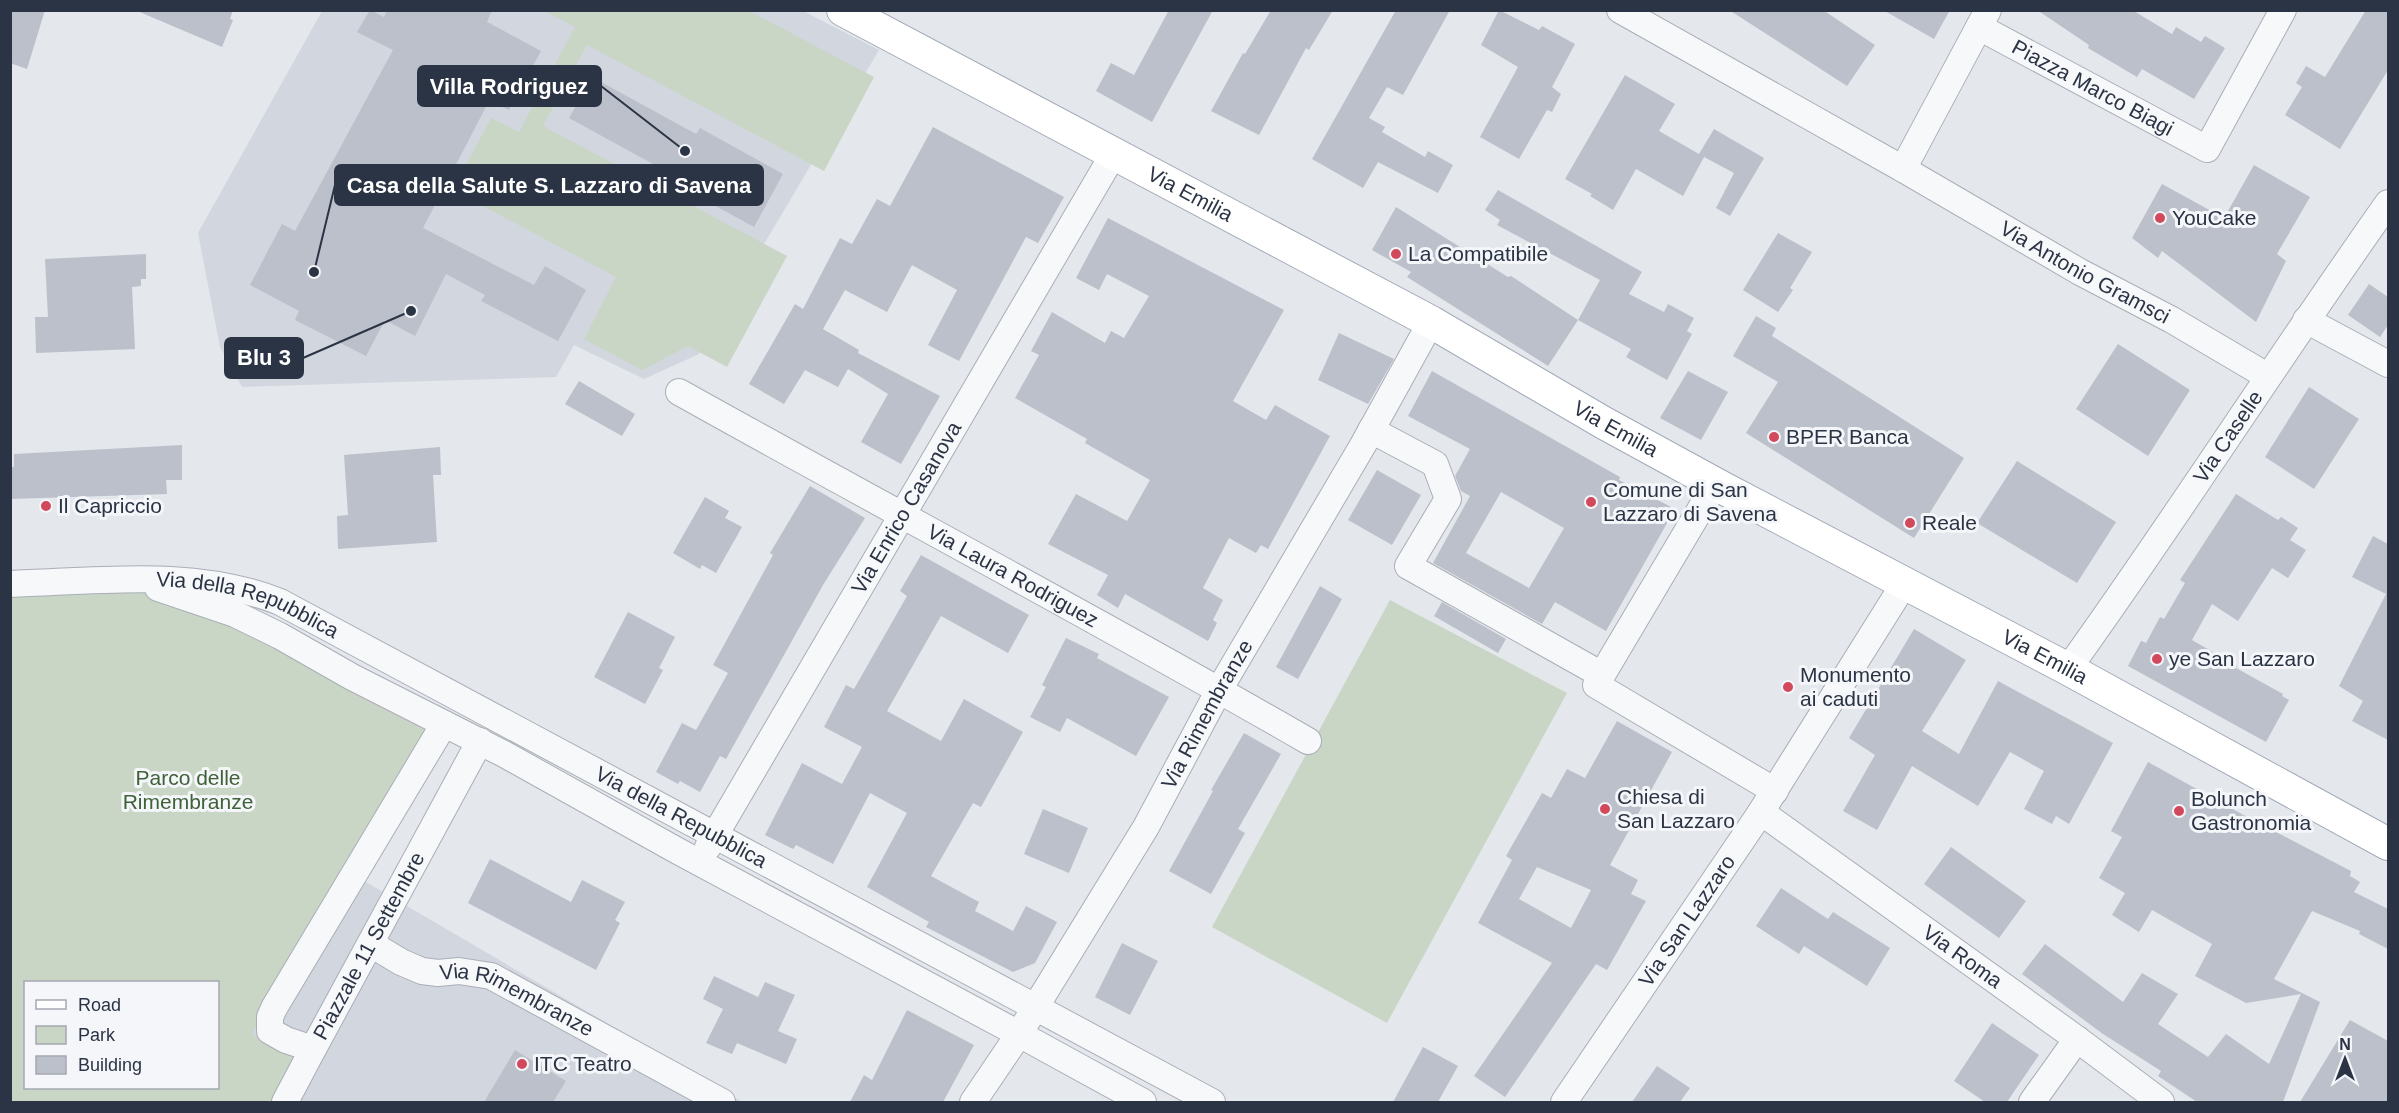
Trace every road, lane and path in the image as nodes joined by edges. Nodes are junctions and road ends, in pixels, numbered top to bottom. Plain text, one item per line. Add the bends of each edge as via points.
1 (843, 10) edge
2 (1620, 10) edge
3 (2283, 10) edge
4 (1984, 19) edge
5 (1114, 153) junction
6 (1903, 169) junction
7 (2388, 203) edge
8 (2306, 320) junction
9 (1431, 322) junction
10 (2388, 364) edge
11 (2267, 376) junction
12 (680, 392) dead end
13 (1371, 430) junction
14 (1716, 483) junction
15 (902, 516) junction
16 (135, 580) junction
17 (10, 584) edge
18 (1904, 584) junction
19 (264, 595) junction
20 (254, 623) junction
21 (2068, 669) junction
22 (1602, 675) junction
23 (1219, 690) junction
24 (483, 710) junction
25 (444, 724) junction
26 (474, 738) junction
27 (1308, 741) dead end
28 (1775, 791) junction
29 (1761, 813) junction
30 (716, 834) junction
31 (2388, 844) edge
32 (698, 862) junction
33 (371, 944) junction
34 (1035, 1008) junction
35 (1019, 1034) junction
36 (2077, 1039) junction
37 (313, 1049) junction
38 (285, 1102) edge
39 (722, 1102) edge
40 (973, 1102) edge
41 (1143, 1102) edge
42 (1212, 1102) edge
43 (1564, 1102) edge
44 (2032, 1102) edge
45 (2161, 1102) edge

1 - 5 main road, Via Emilia
2 - 6 street, Via Antonio Gramsci
3 - 4 street, Piazza Marco Biagi via 2207,148
4 - 6 street
5 - 9 main road, Via Emilia
5 - 15 street, Via Enrico Casanova
6 - 11 street, Via Antonio Gramsci
7 - 8 street, Via Caselle
8 - 10 street
8 - 11 street, Via Caselle
9 - 13 street, Via Rimembranze
9 - 14 main road, Via Emilia
11 - 21 street, Via Caselle via 2202,478
12 - 15 street, Via Laura Rodriguez
13 - 22 street via 1435,464 1448,499 1408,567
13 - 23 street, Via Rimembranze
14 - 18 main road, Via Emilia
14 - 22 street
15 - 23 street, Via Laura Rodriguez
15 - 30 street, Via Enrico Casanova
16 - 17 street, Via della Repubblica
16 - 19 street, Via della Repubblica via 198,581
16 - 20 street, Via della Repubblica
18 - 21 main road, Via Emilia
18 - 28 street, Via San Lazzaro
19 - 20 street, Via della Repubblica
19 - 24 street, Via della Repubblica
20 - 25 street, Via della Repubblica
21 - 31 main road, Via Emilia
22 - 28 street via 1596,685
23 - 27 street, Via Laura Rodriguez
23 - 34 street, Via Rimembranze via 1146,827
24 - 26 street, Piazzale 11 Settembre
24 - 30 street, Via della Repubblica
25 - 26 street, Via della Repubblica
25 - 37 street, Piazzale 11 Settembre via 270,1017 270,1031
26 - 32 street, Via della Repubblica
26 - 33 street, Piazzale 11 Settembre
28 - 29 street, Via San Lazzaro
29 - 36 street, Via Roma
29 - 43 street, Via San Lazzaro
30 - 32 street, Via Enrico Casanova
30 - 34 street, Via della Repubblica
32 - 35 street, Via della Repubblica
33 - 37 street, Piazzale 11 Settembre
33 - 39 street, Via Rimembranze via 422,971 491,976
34 - 35 street, Via Rimembranze
34 - 42 street, Via della Repubblica
35 - 40 street, Via Rimembranze
35 - 41 street, Via della Repubblica
36 - 44 street
36 - 45 street, Via Roma
37 - 38 street

